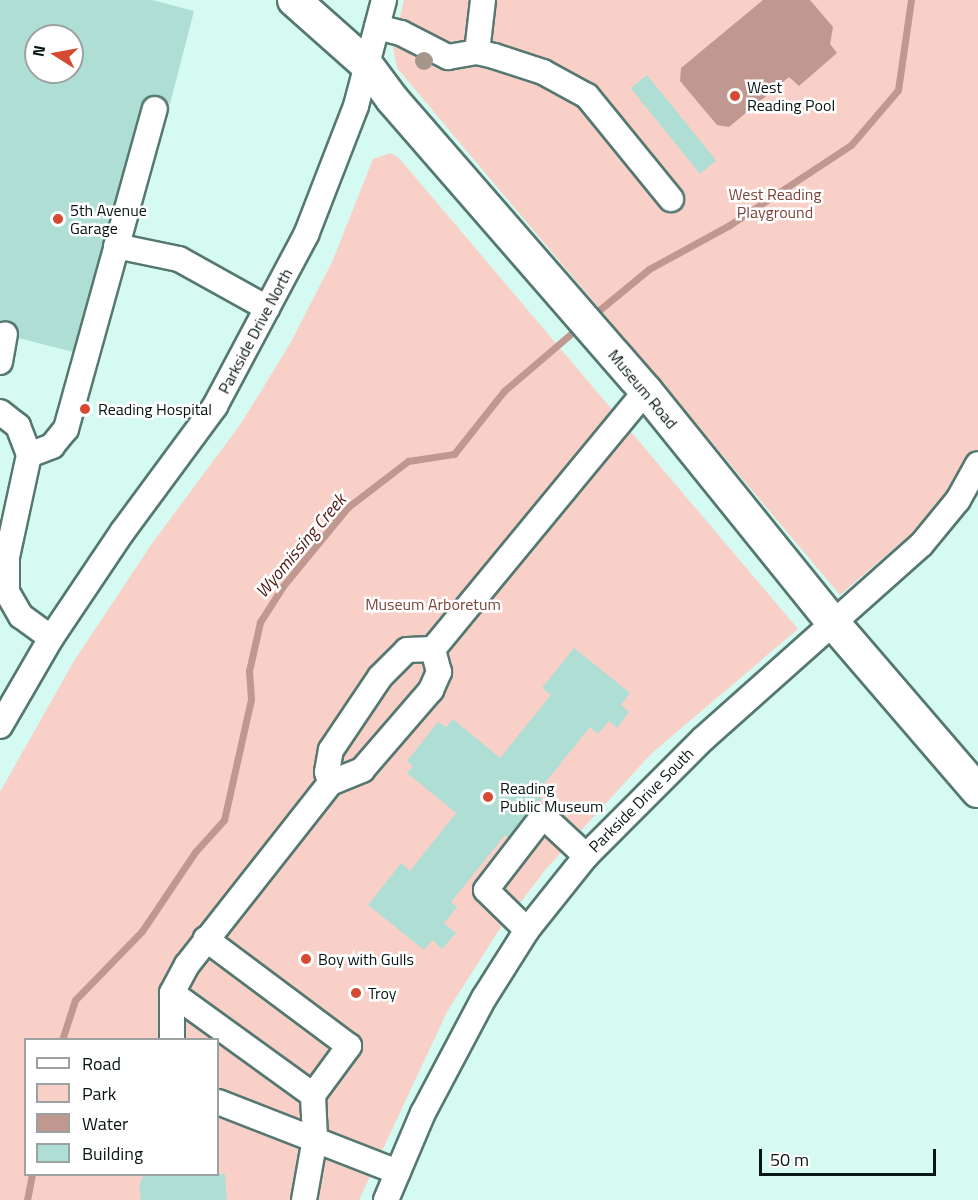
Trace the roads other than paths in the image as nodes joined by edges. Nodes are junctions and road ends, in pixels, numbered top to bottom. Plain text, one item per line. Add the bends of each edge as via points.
1 (294, 0) edge
2 (384, 0) edge
3 (483, 0) edge
4 (378, 27) junction
5 (477, 52) junction
6 (366, 64) junction
7 (156, 109) dead end
8 (671, 200) dead end
9 (116, 246) junction
10 (267, 308) junction
11 (5, 334) dead end
12 (0, 362) edge
13 (646, 391) junction
14 (0, 412) edge
15 (29, 455) junction
16 (978, 464) edge
17 (835, 625) junction
18 (51, 638) junction
19 (433, 649) junction
20 (0, 726) edge
21 (330, 783) junction
22 (978, 790) edge
23 (586, 856) junction
24 (527, 930) junction
25 (206, 939) junction
26 (172, 993) junction
27 (172, 1038) edge
28 (313, 1095) junction
29 (219, 1102) edge
30 (315, 1138) junction
31 (398, 1172) junction
32 (304, 1200) edge
33 (386, 1200) edge

1 - 6 main road, Museum Road
2 - 4 street, Parkside Drive North
3 - 5 street
4 - 5 street via 401,33 448,57
4 - 6 street, Parkside Drive North
5 - 8 street via 543,72 587,96
6 - 10 street, Parkside Drive North via 356,106 323,196
6 - 13 main road, Museum Road via 392,99
7 - 9 street
9 - 10 street via 179,259
9 - 15 street via 66,429 52,446
10 - 18 street, Parkside Drive North via 215,406
11 - 12 street
13 - 17 main road, Museum Road
13 - 19 street
14 - 15 street via 18,426
15 - 18 street via 7,558 6,584 12,606
16 - 17 street, Parkside Drive South via 958,500 921,545
17 - 22 main road, Museum Road
17 - 23 street, Parkside Drive South via 695,747
18 - 20 street, Parkside Drive North
19 - 21 street via 439,672 430,690 362,770
19 - 21 street via 407,650 380,677 331,750 327,772
21 - 25 street
23 - 24 street, Parkside Drive South
23 - 24 street via 543,816 486,890
24 - 31 street, Parkside Drive South via 484,998 423,1113
25 - 26 street
25 - 28 street via 349,1046
26 - 27 street
26 - 28 street
28 - 30 street
29 - 30 street
30 - 31 street
30 - 32 street
31 - 33 street, Parkside Drive South

